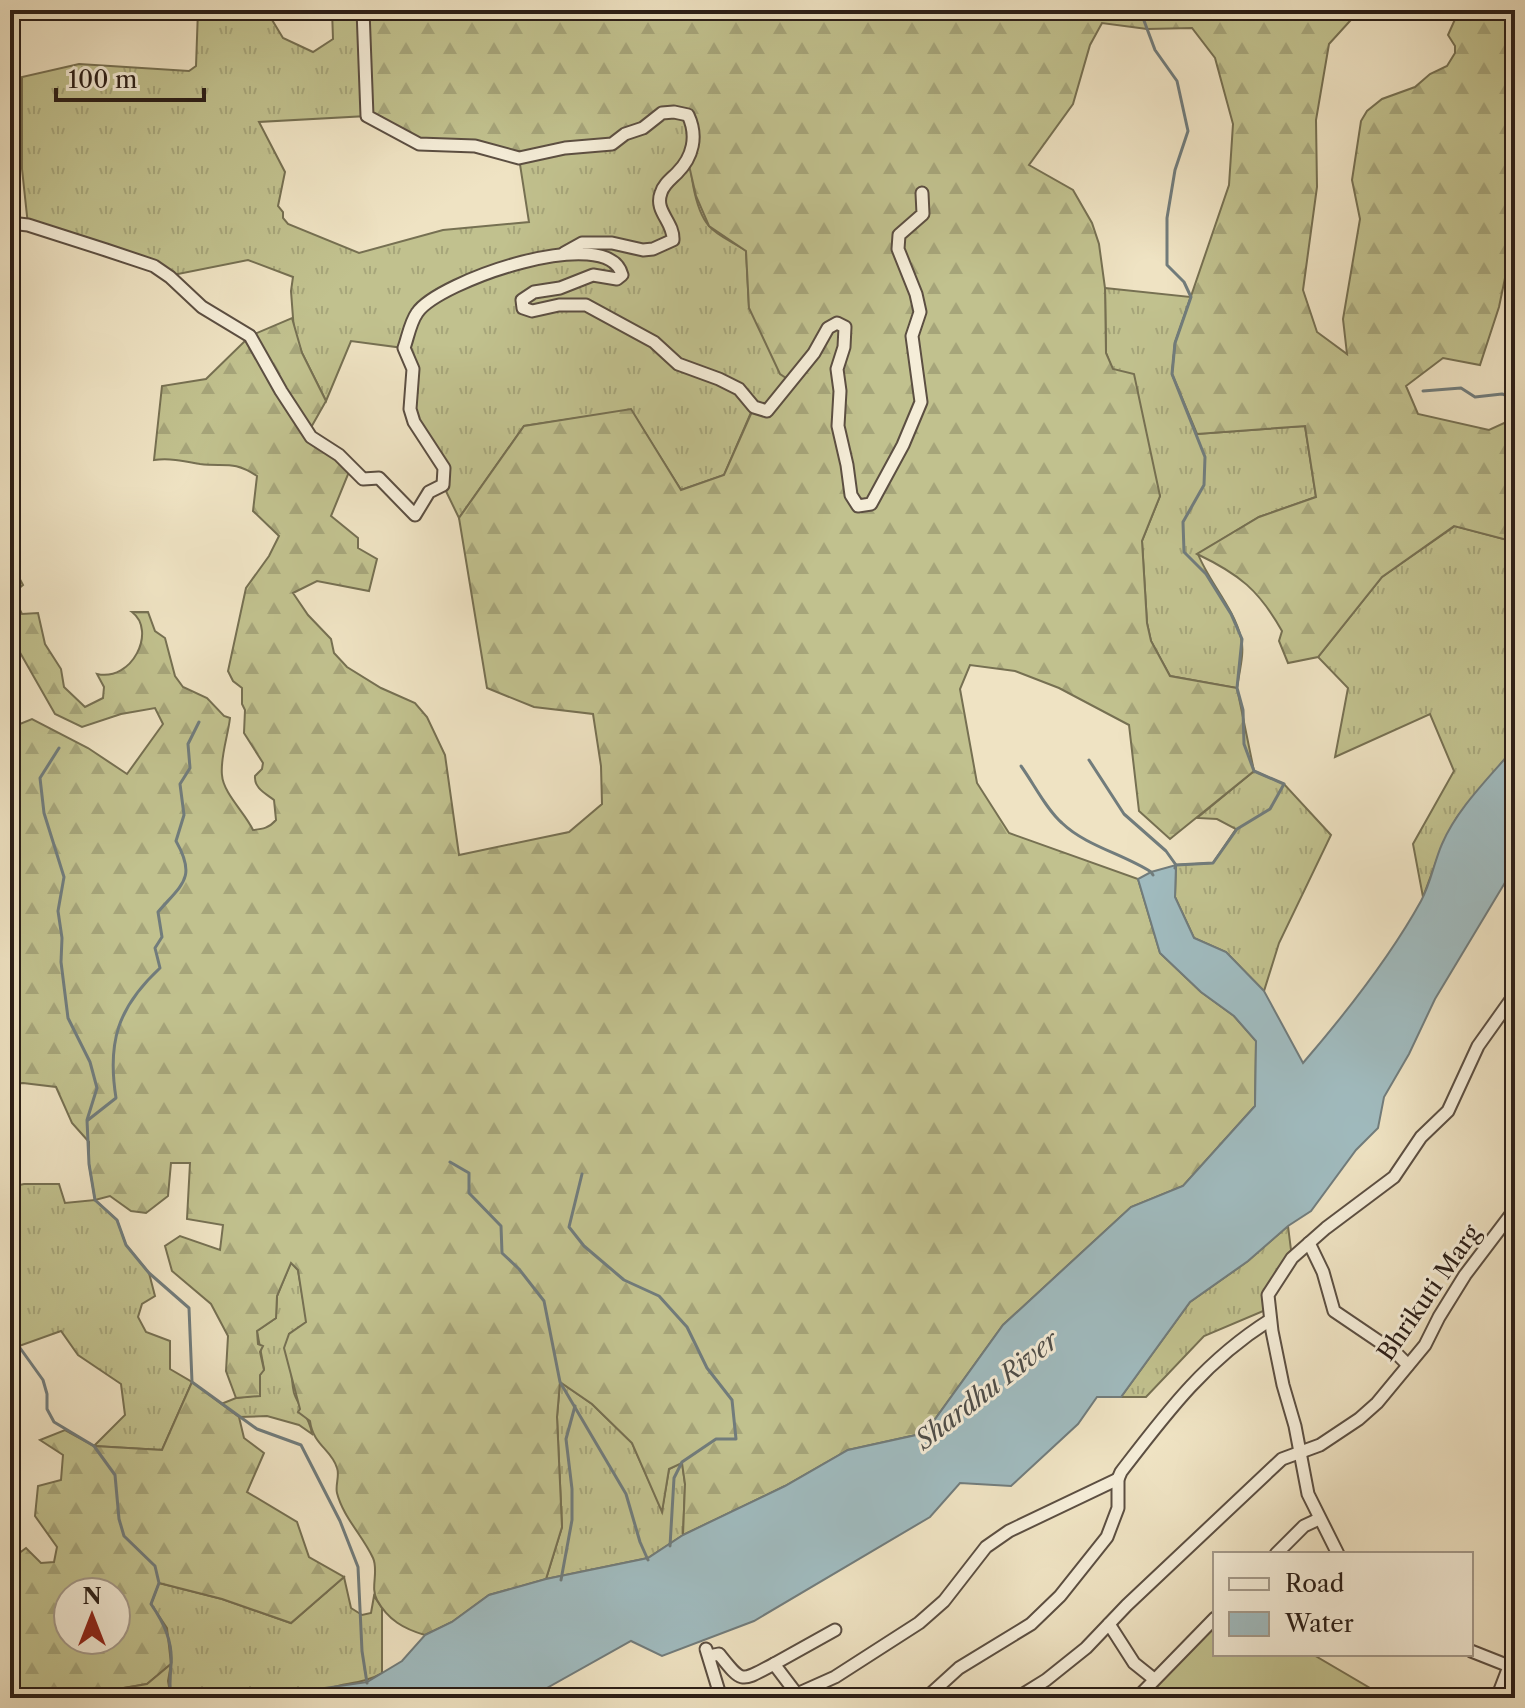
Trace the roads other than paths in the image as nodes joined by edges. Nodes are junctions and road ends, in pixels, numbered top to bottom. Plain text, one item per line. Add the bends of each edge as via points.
1 (363, 10) edge
2 (922, 193) dead end
3 (10, 223) edge
4 (564, 253) junction
5 (1515, 994) edge
6 (1515, 1209) edge
7 (1309, 1243) junction
8 (1270, 1320) junction
9 (1408, 1365) junction
10 (1299, 1455) junction
11 (1118, 1479) junction
12 (1319, 1519) junction
13 (1278, 1552) edge
14 (1337, 1552) edge
15 (1213, 1620) edge
16 (1109, 1624) junction
17 (835, 1630) dead end
18 (1515, 1651) edge
19 (1473, 1652) edge
20 (774, 1664) junction
21 (1512, 1667) edge
22 (1154, 1679) junction
23 (792, 1695) edge
24 (718, 1697) edge
25 (926, 1698) edge
26 (1017, 1698) edge
27 (1137, 1698) edge
28 (1497, 1698) edge

1 - 4 street via 367,116 419,144 475,146 519,158 612,144 662,113 688,115 693,127 688,161 660,195 673,240 643,250 582,243
2 - 4 street via 923,214 899,235 898,249 920,312 912,336 921,402 871,504 858,506 851,495 838,426 837,369 845,327 837,323 828,328 767,411 754,407 739,389 678,364 654,342 586,305 523,308 522,300 534,292 593,275 622,275 612,258
3 - 4 street via 154,266 170,277 202,307 250,336 311,437 363,479 379,478 415,515 429,492 443,485 444,468 410,409 413,369 404,348 417,312 462,285
5 - 7 street via 1478,1046 1448,1111 1421,1137 1394,1177
6 - 9 street, Bhrikuti Marg
7 - 8 street via 1292,1258 1268,1295
7 - 9 street via 1334,1311
8 - 10 street
8 - 11 street via 1242,1337 1180,1395
9 - 10 street, Bhrikuti Marg via 1359,1419
10 - 12 street
10 - 16 street, Bhrikuti Marg via 1282,1459 1262,1476
11 - 23 street via 1009,1531 986,1547 944,1601 919,1623 835,1677
11 - 25 street via 1118,1508 1107,1537 1060,1596 1031,1624 959,1668
12 - 13 street
12 - 14 street
15 - 22 street
16 - 22 street via 1134,1663
16 - 26 street, Bhrikuti Marg via 1063,1667
17 - 20 street
18 - 21 street
19 - 21 street
20 - 23 street
20 - 24 street via 743,1678 719,1654 708,1652
21 - 28 street
22 - 27 street

